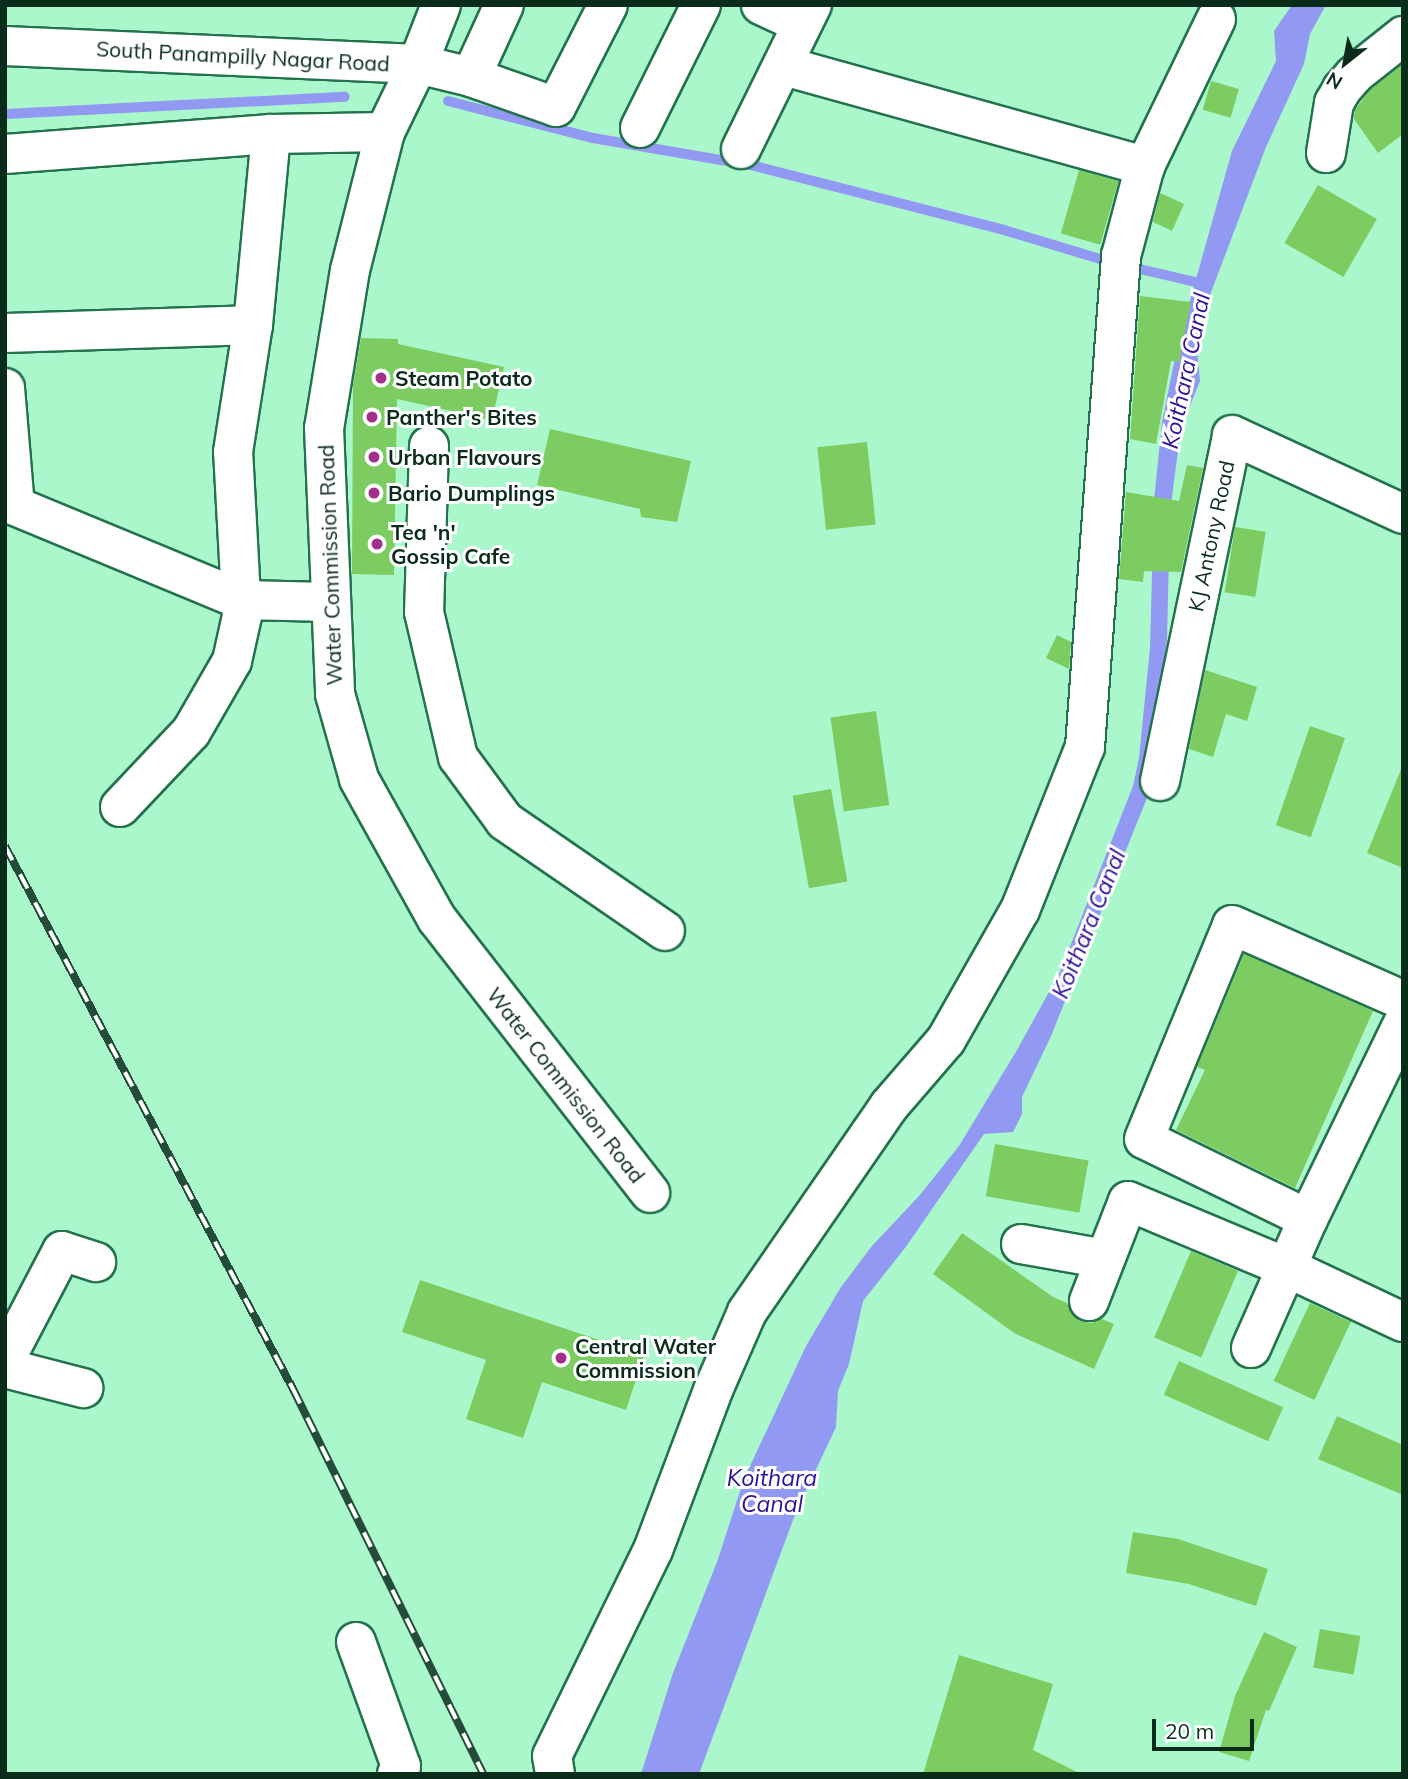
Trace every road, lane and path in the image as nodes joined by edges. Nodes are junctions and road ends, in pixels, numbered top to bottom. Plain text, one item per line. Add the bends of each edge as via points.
1 (441, 5) edge
2 (504, 5) edge
3 (608, 5) edge
4 (701, 5) edge
5 (761, 5) edge
6 (807, 15) edge
7 (1216, 19) dead end
8 (1403, 36) edge
9 (5, 46) edge
10 (418, 64) junction
11 (784, 66) junction
12 (471, 78) junction
13 (640, 128) dead end
14 (385, 132) junction
15 (271, 134) junction
16 (741, 149) dead end
17 (1326, 153) dead end
18 (5, 154) edge
19 (1145, 166) junction
20 (253, 325) junction
21 (5, 333) edge
22 (5, 388) edge
23 (429, 446) dead end
24 (1403, 514) edge
25 (242, 600) junction
26 (330, 602) junction
27 (1160, 781) dead end
28 (120, 807) dead end
29 (665, 931) dead end
30 (1400, 996) edge
31 (650, 1193) dead end
32 (1308, 1219) junction
33 (1021, 1244) dead end
34 (1105, 1259) junction
35 (96, 1262) dead end
36 (1288, 1268) junction
37 (1089, 1301) dead end
38 (1403, 1322) edge
39 (1251, 1348) dead end
40 (5, 1360) edge
41 (5, 1368) edge
42 (83, 1388) dead end
43 (356, 1642) dead end
44 (397, 1774) edge
45 (555, 1774) edge

1 - 10 street, South Panampilly Nagar Road
2 - 12 street
3 - 12 street via 556,107
4 - 13 street
5 - 6 street
6 - 11 street
7 - 19 street
8 - 17 street via 1342,89 1334,103
9 - 10 street, South Panampilly Nagar Road
10 - 12 street
10 - 14 street, Water Commission Road
11 - 16 street
11 - 19 street
14 - 15 street
14 - 26 street, Water Commission Road via 350,270 324,428
15 - 18 street
15 - 20 street
19 - 45 street via 1121,257 1085,747 1020,910 946,1040 889,1106 747,1312 653,1550 552,1756
20 - 21 street
20 - 25 street via 233,452
22 - 25 street via 15,506
23 - 29 street via 424,612 458,757 505,821
24 - 27 street, KJ Antony Road via 1232,435
25 - 26 street
25 - 28 street via 243,616 232,661 191,733
26 - 31 street, Water Commission Road via 335,694 359,779 437,919
30 - 32 street
30 - 32 street via 1232,925 1144,1139
32 - 36 street
33 - 34 street
34 - 36 street via 1128,1201
34 - 37 street
35 - 40 street via 62,1251
36 - 38 street
36 - 39 street
41 - 42 street
43 - 44 street via 401,1766

